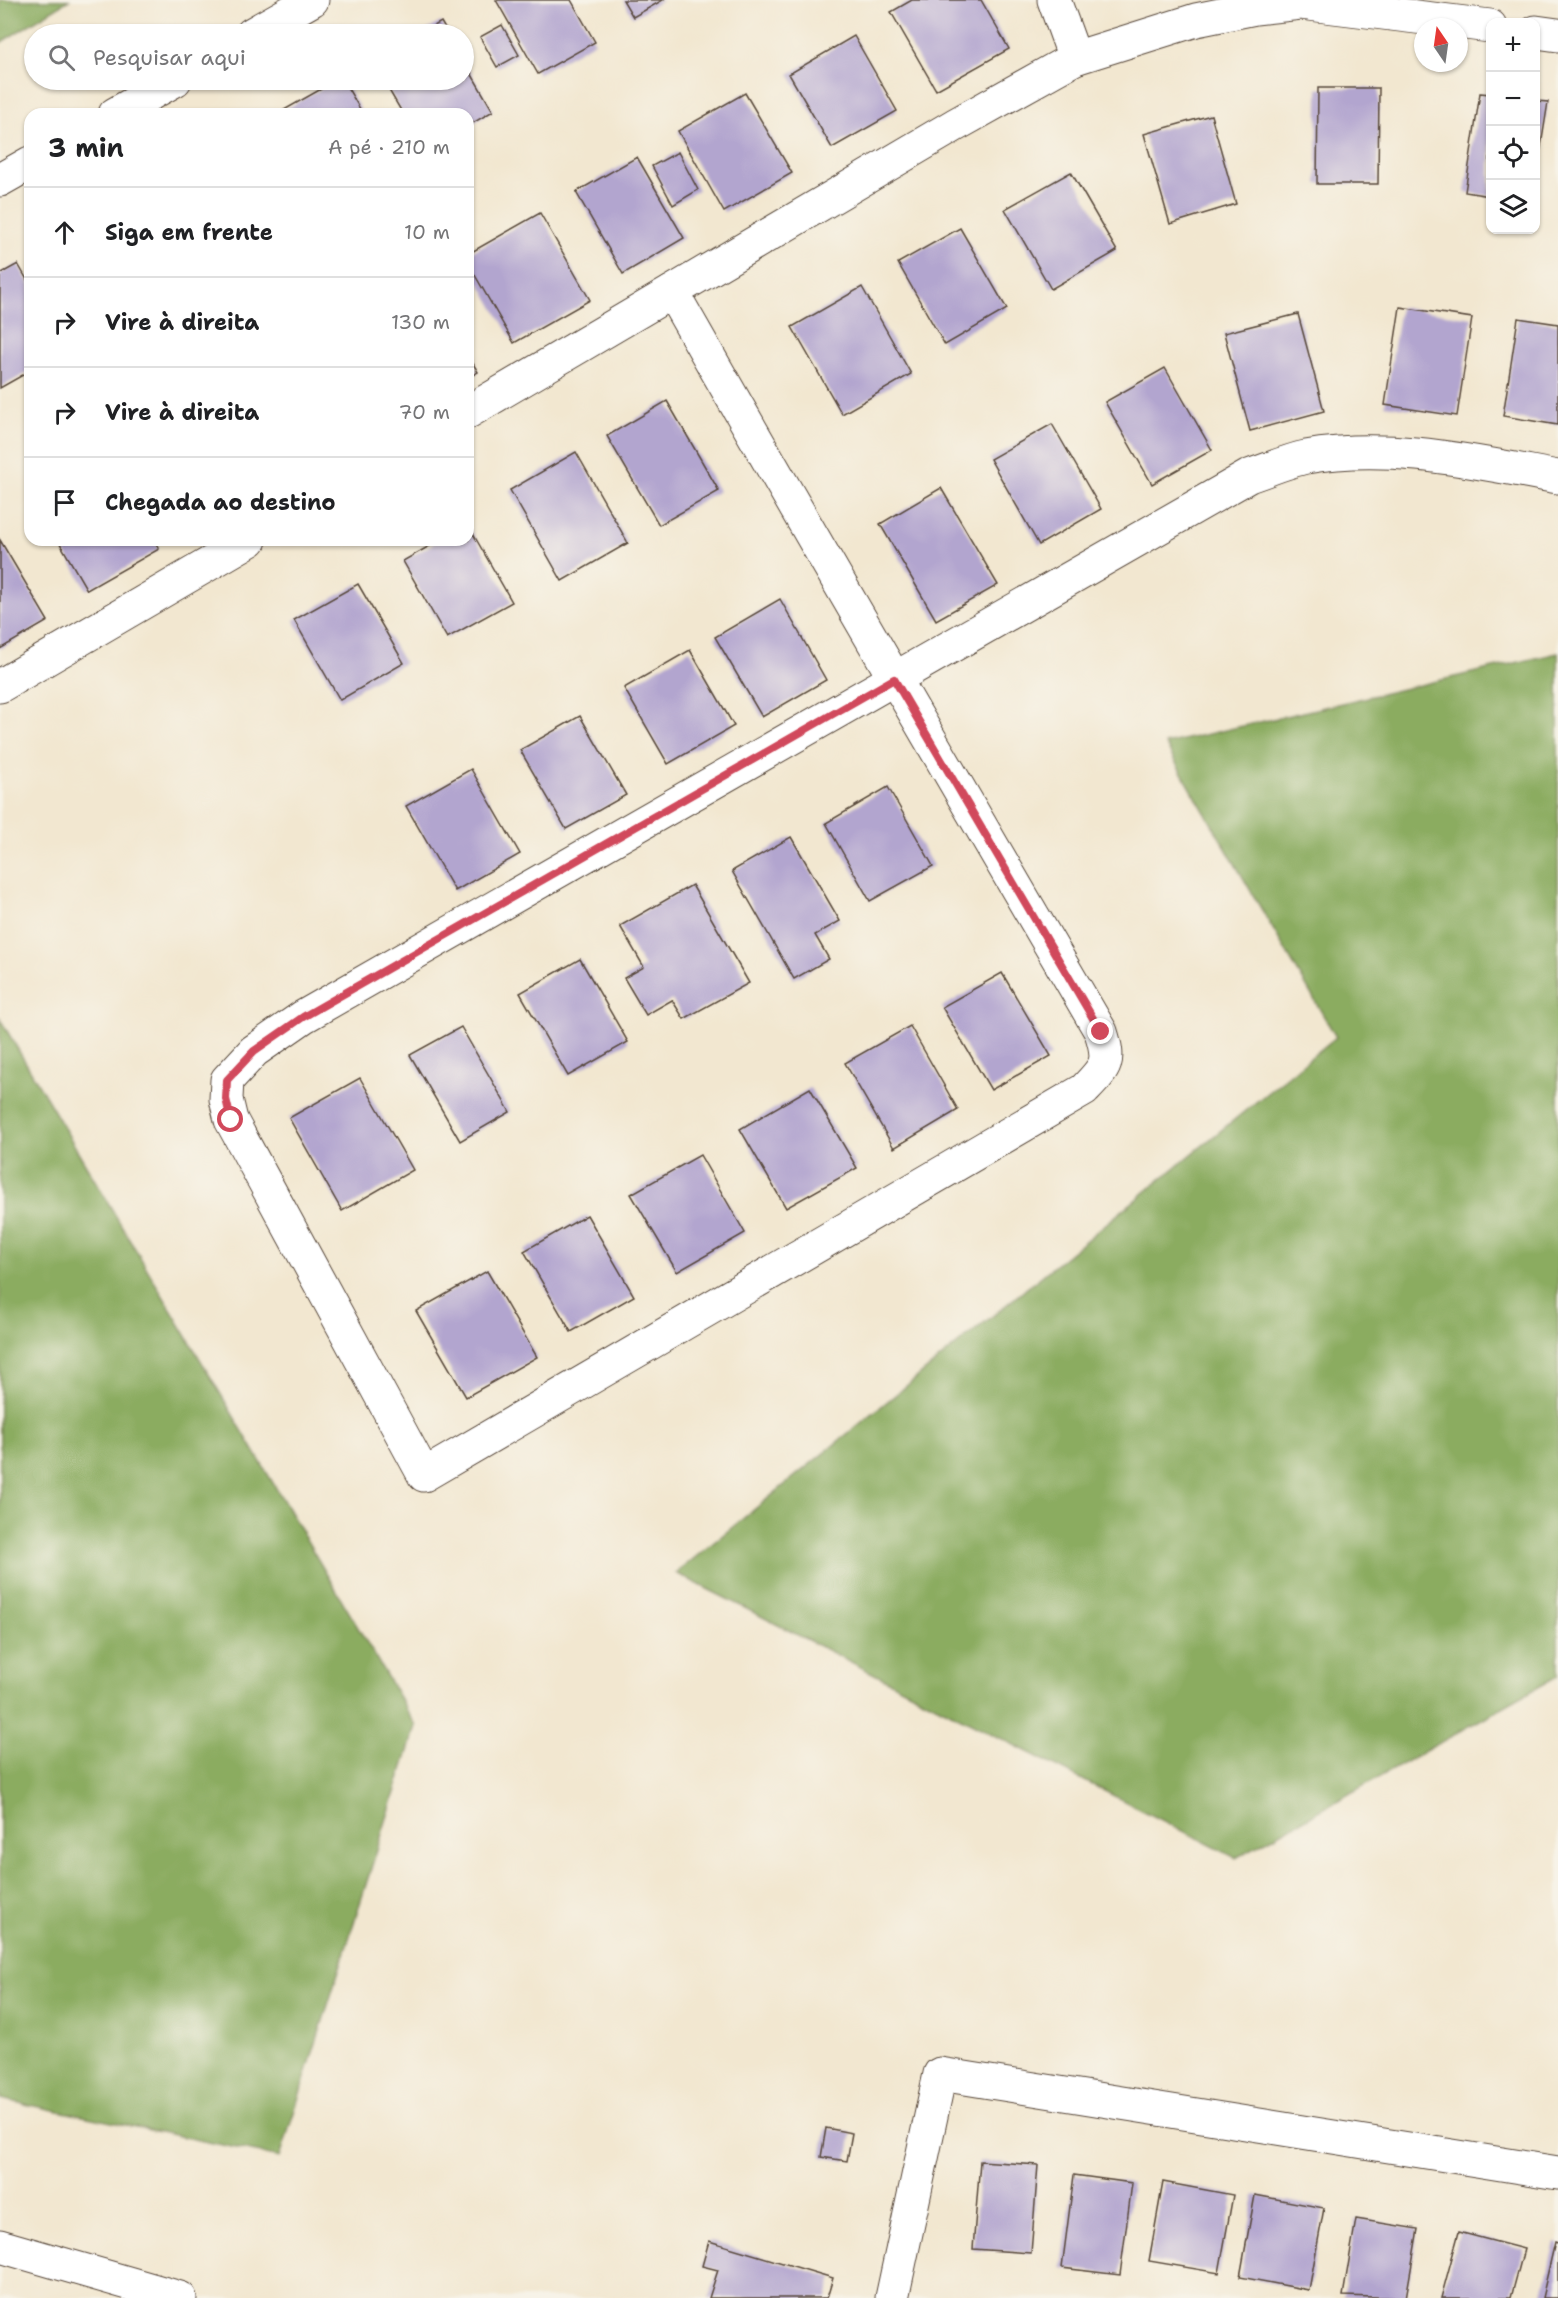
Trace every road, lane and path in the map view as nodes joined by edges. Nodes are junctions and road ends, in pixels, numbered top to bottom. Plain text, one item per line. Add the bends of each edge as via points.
1 (312, 0) edge
2 (1054, 0) edge
3 (270, 24) edge
4 (1486, 25) edge
5 (1540, 33) edge
6 (1558, 35) edge
7 (1075, 58) junction
8 (157, 90) edge
9 (126, 108) edge
10 (24, 166) edge
11 (0, 180) edge
12 (672, 292) junction
13 (474, 408) edge
14 (1558, 477) edge
15 (240, 546) edge
16 (894, 679) junction
17 (0, 686) edge
18 (1558, 2173) edge
19 (0, 2246) edge
20 (180, 2298) edge
21 (892, 2298) edge

1 - 3 street
2 - 7 street
4 - 7 street via 1301,3 1196,20
5 - 6 street
7 - 12 street
8 - 9 street
10 - 11 street
12 - 13 street
12 - 16 street
14 - 16 street via 1429,454 1366,451 1304,457 1249,476
15 - 17 street
16 - 16 street via 303,1017 254,1051 227,1080 231,1120 424,1475 1084,1090 1102,1071 1107,1052 1101,1032
18 - 21 street via 940,2074
19 - 20 street

